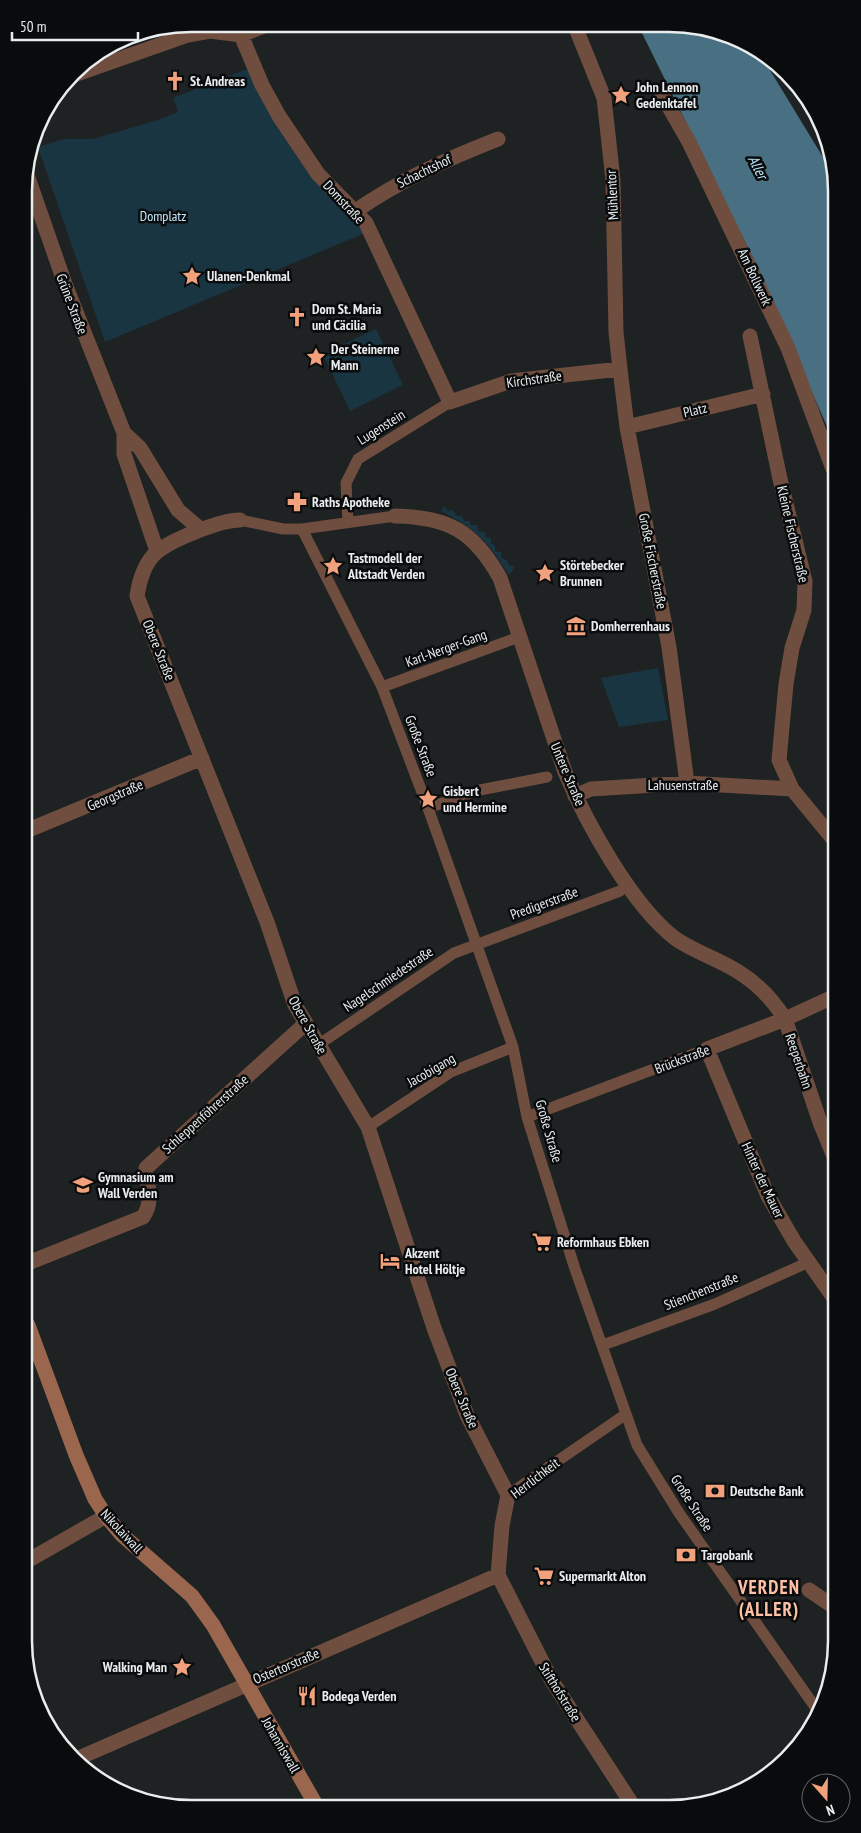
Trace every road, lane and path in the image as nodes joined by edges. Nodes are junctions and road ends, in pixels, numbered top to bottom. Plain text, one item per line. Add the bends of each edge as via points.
1 (203, 33) edge
2 (220, 33) edge
3 (246, 33) edge
4 (577, 33) edge
5 (241, 35) junction
6 (90, 69) edge
7 (661, 93) dead end
8 (498, 139) dead end
9 (33, 192) edge
10 (354, 212) junction
11 (750, 336) dead end
12 (620, 369) junction
13 (763, 394) junction
14 (450, 402) junction
15 (627, 427) junction
16 (124, 433) junction
17 (828, 456) edge
18 (395, 516) joint
19 (240, 520) joint
20 (348, 522) junction
21 (200, 529) junction
22 (302, 529) junction
23 (157, 551) junction
24 (520, 637) junction
25 (382, 687) junction
26 (202, 758) junction
27 (547, 777) dead end
28 (687, 783) junction
29 (792, 789) junction
30 (575, 796) junction
31 (428, 808) junction
32 (33, 828) edge
33 (828, 833) edge
34 (620, 891) dead end
35 (478, 943) junction
36 (828, 999) edge
37 (785, 1020) junction
38 (305, 1024) junction
39 (318, 1045) junction
40 (513, 1047) junction
41 (707, 1049) junction
42 (527, 1117) junction
43 (368, 1127) junction
44 (828, 1142) edge
45 (32, 1261) edge
46 (809, 1262) junction
47 (828, 1289) edge
48 (32, 1336) edge
49 (603, 1345) junction
50 (626, 1414) junction
51 (508, 1495) junction
52 (106, 1516) junction
53 (32, 1558) edge
54 (498, 1575) junction
55 (809, 1590) dead end
56 (828, 1603) edge
57 (246, 1684) junction
58 (814, 1706) edge
59 (82, 1757) edge
60 (313, 1800) edge
61 (629, 1800) edge

1 - 6 street via 188,35
2 - 5 street
3 - 5 street
4 - 12 street, Mühlentor via 604,98 613,180 616,332
5 - 10 street, Domstraße via 279,116 318,174
7 - 17 street, Am Bollwerk via 689,142 788,348
8 - 10 street, Schachtshof via 421,171
9 - 16 street, Grüne Straße via 65,284
10 - 14 street, Domstraße via 366,223
11 - 13 street, Kleine Fischerstraße
12 - 14 street, Kirchstraße via 511,381
12 - 15 street, Große Fischerstraße
13 - 15 street, Platz
13 - 29 street, Kleine Fischerstraße via 805,581 804,610 792,648 786,684 779,760
14 - 20 street, Lugenstein via 358,459 346,483
15 - 28 street, Große Fischerstraße via 669,647
16 - 21 street via 140,448 178,510
16 - 23 street via 124,454
18 - 20 street
18 - 24 street, Untere Straße via 423,516 437,520 472,539 483,550 500,578
19 - 21 street
19 - 22 street via 282,529
20 - 22 street
21 - 23 street
22 - 25 street, Große Straße
23 - 26 street, Obere Straße via 141,576 137,596
24 - 25 street, Karl-Nerger-Gang
24 - 30 street, Untere Straße
25 - 31 street, Große Straße
26 - 32 street, Georgstraße
26 - 38 street, Obere Straße via 267,922 285,982
27 - 31 street via 480,790
28 - 29 street, Lahusenstraße
28 - 30 street, Lahusenstraße via 591,789
29 - 33 street, Kleine Fischerstraße
30 - 37 street, Untere Straße via 645,910 677,939 737,971 766,993
31 - 35 street, Große Straße
34 - 35 street, Predigerstraße
35 - 39 street, Nagelschmiedestraße via 454,953
35 - 40 street, Große Straße
36 - 37 street, Brückstraße
37 - 41 street, Brückstraße
37 - 44 street, Reeperbahn
38 - 39 street, Obere Straße
38 - 45 street, Schleppenföhrerstraße via 146,1168 150,1197 149,1208 143,1216
39 - 43 street, Obere Straße
40 - 42 street, Große Straße
40 - 43 street, Jacobigang via 451,1072
41 - 42 street, Brückstraße
41 - 46 street, Hinter der Mauer via 768,1196
42 - 49 street, Große Straße via 575,1269
43 - 51 street, Obere Straße via 434,1328 468,1416
46 - 47 street, Hinter der Mauer
46 - 49 street, Stienchenstraße via 715,1304
48 - 52 main road, Nikolaiwall via 76,1455
49 - 50 street, Große Straße
50 - 51 street, Herrlichkeit
50 - 58 street, Große Straße via 637,1445 679,1513
51 - 54 street, Herrlichkeit
52 - 53 street
52 - 57 main road, Nikolaiwall via 128,1540 192,1596
54 - 57 street, Ostertorstraße
54 - 61 street, Stifthofstraße via 552,1681
55 - 56 street
57 - 59 street, Ostertorstraße
57 - 60 main road, Johanniswall

